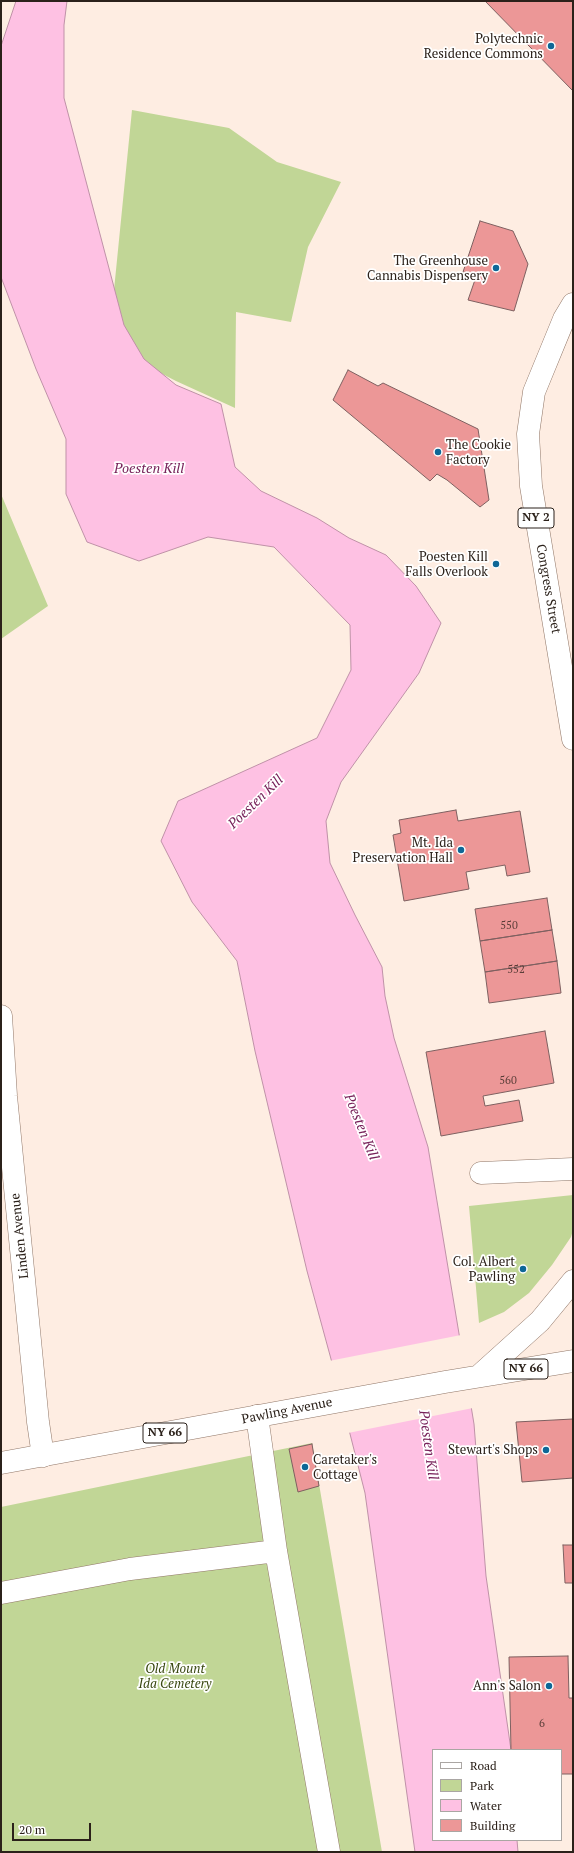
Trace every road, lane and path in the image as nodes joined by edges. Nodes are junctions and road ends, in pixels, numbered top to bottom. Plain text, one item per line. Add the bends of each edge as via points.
1 (573, 304) edge
2 (573, 739) edge
3 (1, 1016) edge
4 (4, 1097) edge
5 (573, 1169) edge
6 (481, 1173) dead end
7 (573, 1281) edge
8 (573, 1361) edge
9 (479, 1376) junction
10 (257, 1416) junction
11 (43, 1456) junction
12 (1, 1463) edge
13 (276, 1551) junction
14 (1, 1593) edge
15 (329, 1852) edge

1 - 2 main road, Congress Street / NY 2 via 564,319 534,392 528,434 531,486
3 - 4 main road, Linden Avenue
4 - 11 main road, Linden Avenue
5 - 6 main road
7 - 9 main road via 540,1321
8 - 9 main road, Pawling Avenue / NY 66
9 - 10 main road, Pawling Avenue / NY 66
10 - 11 main road, Pawling Avenue / NY 66
10 - 13 main road
11 - 12 main road, Pawling Avenue / NY 66
13 - 14 main road via 130,1569
13 - 15 main road

